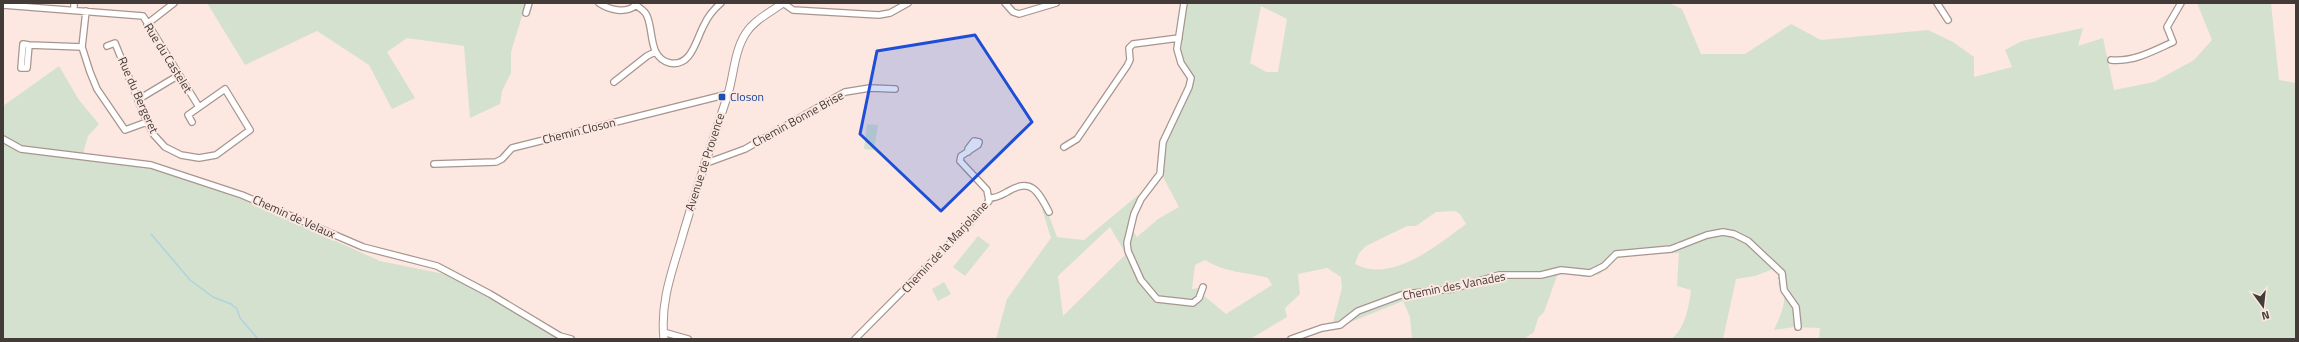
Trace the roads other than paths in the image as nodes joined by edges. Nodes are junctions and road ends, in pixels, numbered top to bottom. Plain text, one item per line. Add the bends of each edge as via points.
1 (74, 3) edge
2 (174, 3) edge
3 (529, 3) edge
4 (599, 3) edge
5 (721, 3) edge
6 (783, 3) edge
7 (908, 3) edge
8 (1005, 3) edge
9 (1056, 3) edge
10 (1184, 3) edge
11 (1937, 3) edge
12 (2181, 3) edge
13 (3, 4) edge
14 (635, 4) edge
15 (74, 10) junction
16 (86, 11) junction
17 (526, 13) dead end
18 (1948, 20) dead end
19 (147, 24) junction
20 (1179, 38) junction
21 (29, 45) dead end
22 (107, 46) dead end
23 (82, 47) junction
24 (655, 52) junction
25 (2111, 60) dead end
26 (179, 75) junction
27 (614, 82) dead end
28 (895, 89) dead end
29 (728, 94) junction
30 (139, 100) junction
31 (199, 107) junction
32 (147, 122) junction
33 (192, 122) dead end
34 (3, 139) edge
35 (1064, 147) dead end
36 (968, 152) dead end
37 (434, 164) dead end
38 (704, 164) junction
39 (990, 198) junction
40 (1049, 212) dead end
41 (1203, 287) dead end
42 (1798, 327) dead end
43 (664, 336) edge
44 (571, 339) edge
45 (688, 339) edge
46 (855, 339) edge
47 (1291, 339) edge

1 - 15 street
2 - 19 street
3 - 17 street
4 - 14 street via 610,10 629,9
5 - 24 street via 712,10 694,49 686,59 677,64 668,62
6 - 7 street via 793,10 879,15 890,13
6 - 29 street, Avenue de Provence via 755,23 746,33 740,45
8 - 9 street via 1013,12 1019,14
10 - 20 street
11 - 18 street
12 - 25 street via 2167,27 2173,42 2141,56 2122,61
13 - 15 street
14 - 24 street via 647,14
15 - 16 street
16 - 19 street, Rue du Castelet via 143,16
16 - 23 street
19 - 26 street, Rue du Castelet
20 - 35 street via 1133,44 1129,48 1130,60 1112,89 1077,139
20 - 41 street via 1177,49 1181,63 1190,78 1189,87 1164,142 1160,174 1141,199 1134,214 1126,245 1141,280 1157,299 1193,303 1199,298
21 - 23 street
22 - 30 street, Rue du Bergeret via 115,43
23 - 32 street via 97,89 125,130
24 - 27 street
26 - 30 street
26 - 31 street, Rue du Castelet
28 - 38 street, Chemin Bonne Brise via 870,88 845,92 745,149
29 - 37 street, Chemin Closon via 512,148 496,162
29 - 38 street, Avenue de Provence
30 - 32 street, Rue du Bergeret
31 - 32 street, Rue du Bergeret via 225,89 250,130 216,155 199,158 181,155 166,147 154,135
31 - 33 street, Rue du Bergeret via 188,115
34 - 44 street, Chemin de Velaux via 20,148 151,165 242,195 363,247 438,266 560,336
36 - 39 street, Chemin de la Marjolaine via 961,156 960,161 987,190
38 - 43 street, Avenue de Provence via 664,302
39 - 40 street via 998,197 1019,185 1027,185 1033,188
39 - 46 street, Chemin de la Marjolaine via 966,227
42 - 47 street, Chemin des Vanades via 1796,307 1784,290 1780,270 1748,242 1734,234 1723,232 1695,239 1673,249 1616,254 1604,266 1590,272 1561,270 1540,275 1499,275 1452,289 1404,294 1358,311 1340,325 1322,328
43 - 45 street

